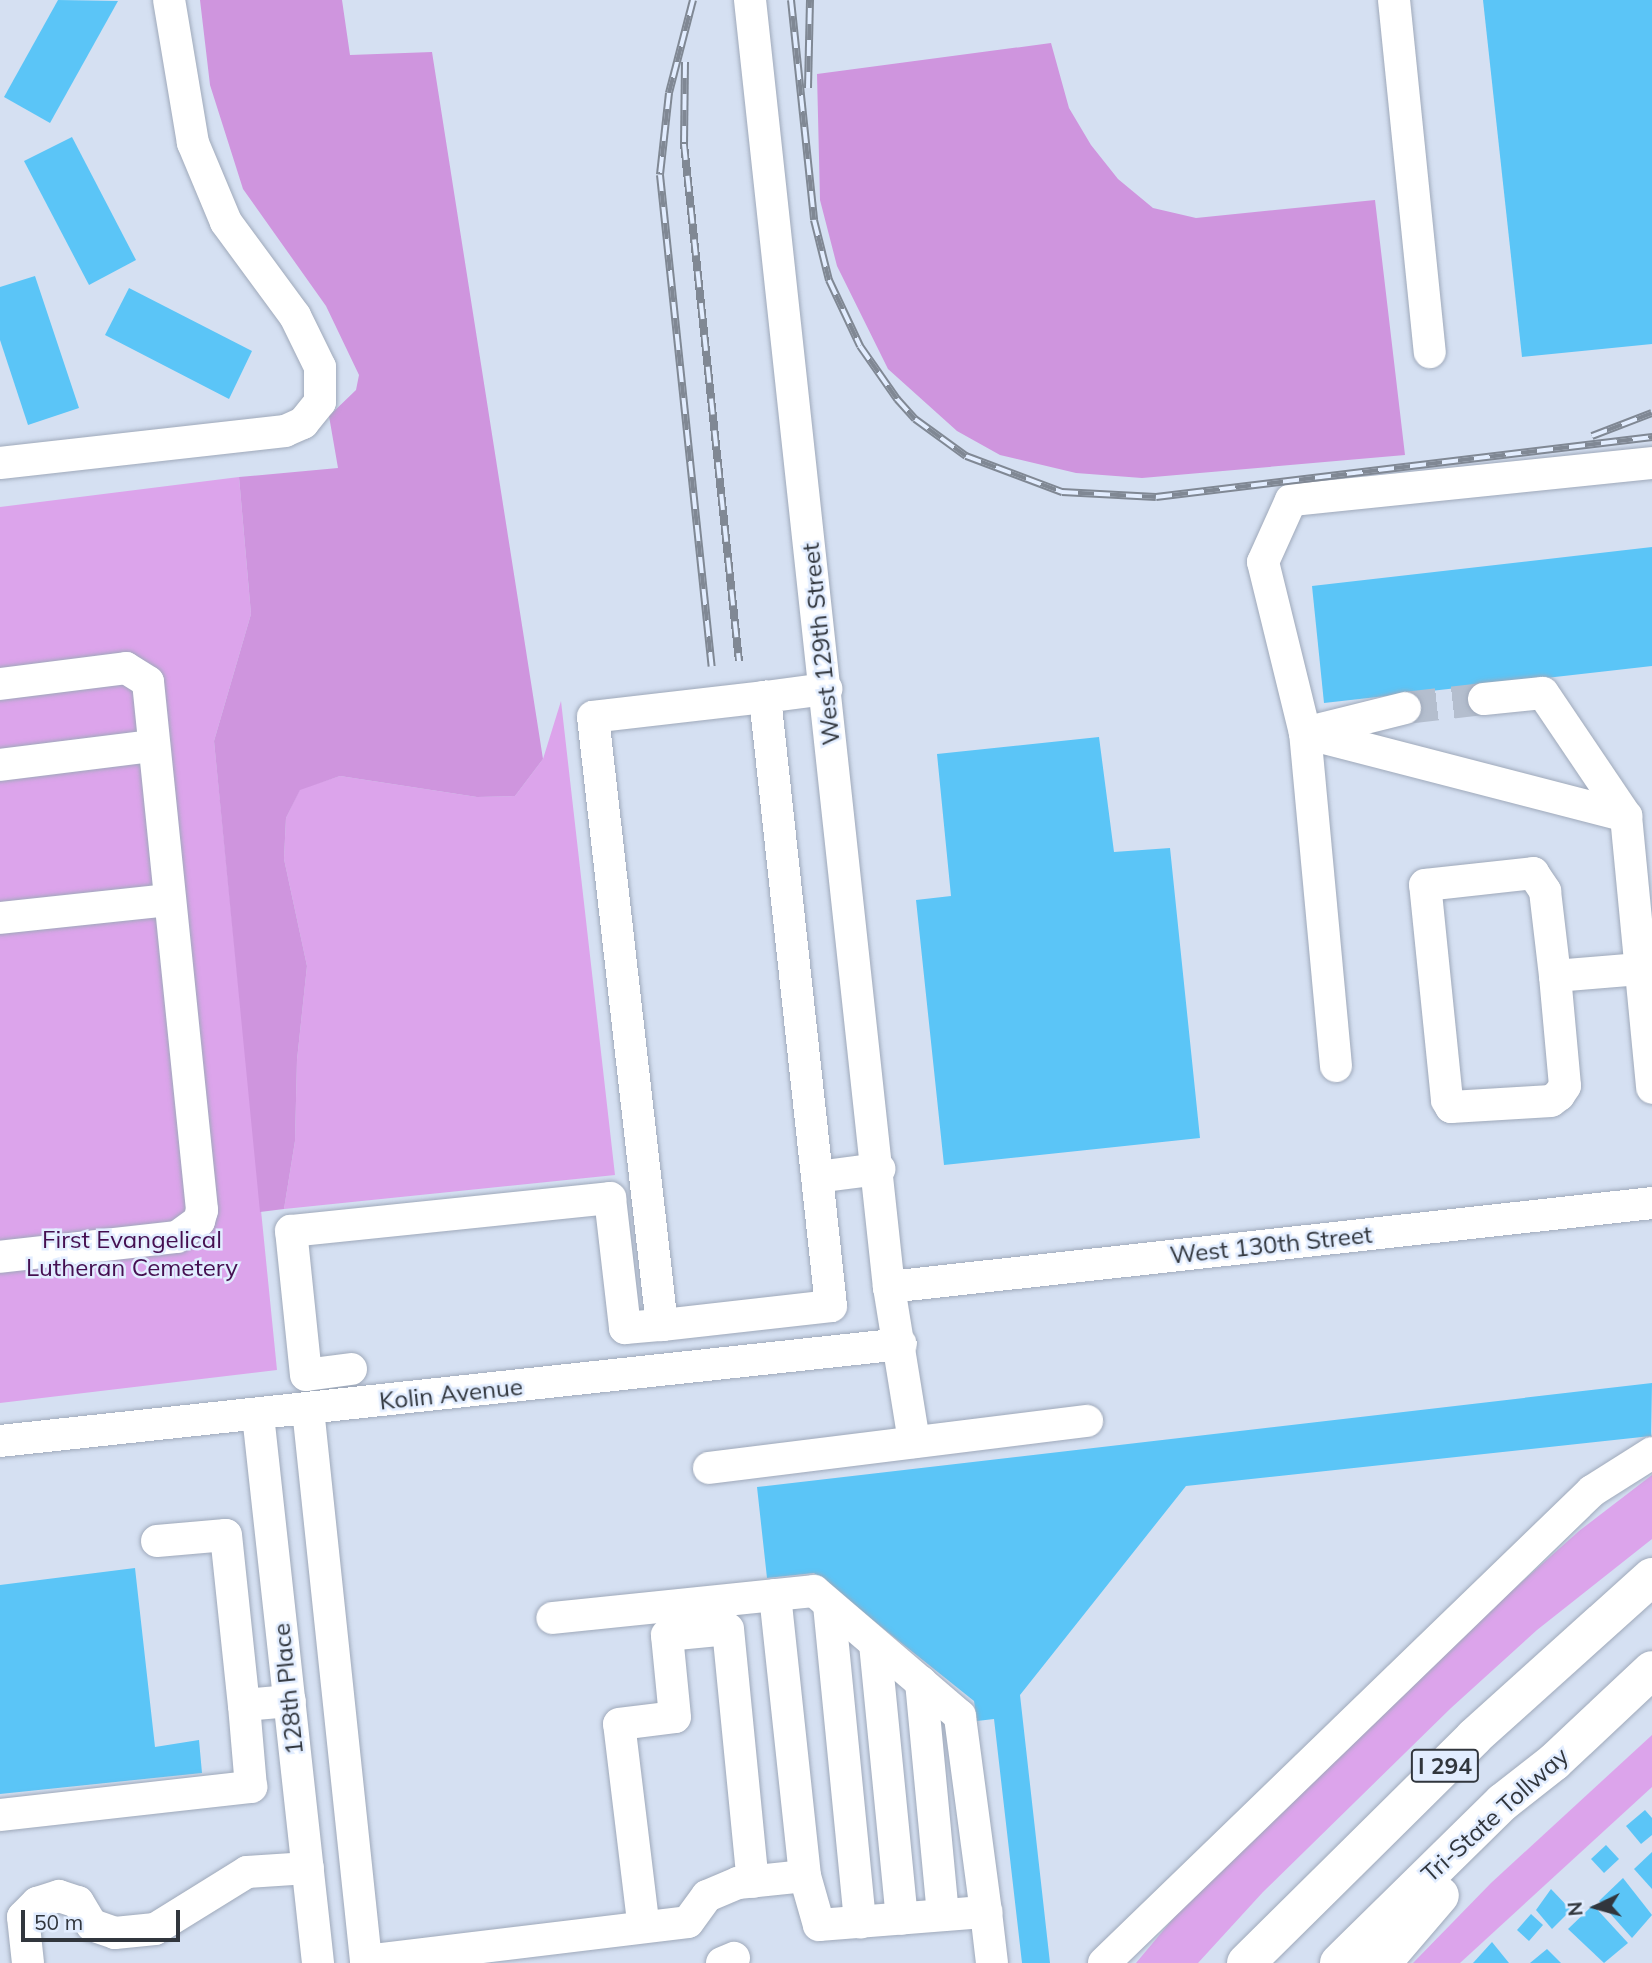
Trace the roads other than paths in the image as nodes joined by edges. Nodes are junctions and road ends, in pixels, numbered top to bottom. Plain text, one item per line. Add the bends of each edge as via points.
1 (169, 0) edge
2 (750, 0) edge
3 (1394, 0) edge
4 (1430, 352) dead end
5 (0, 463) edge
6 (1652, 463) edge
7 (0, 684) edge
8 (826, 689) junction
9 (765, 696) junction
10 (1484, 699) tunnel mouth
11 (1405, 708) tunnel mouth
12 (1305, 733) junction
13 (153, 746) junction
14 (0, 765) edge
15 (1626, 816) junction
16 (169, 900) junction
17 (0, 918) edge
18 (1640, 969) junction
19 (1555, 976) junction
20 (1336, 1066) dead end
21 (1652, 1088) edge
22 (879, 1169) junction
23 (817, 1177) junction
24 (1652, 1203) edge
25 (0, 1257) edge
26 (889, 1287) junction
27 (662, 1325) junction
28 (901, 1345) junction
29 (351, 1369) dead end
30 (308, 1409) junction
31 (258, 1415) junction
32 (1087, 1421) dead end
33 (0, 1441) edge
34 (914, 1442) junction
35 (1652, 1453) edge
36 (709, 1468) dead end
37 (156, 1542) dead end
38 (1652, 1577) edge
39 (775, 1595) junction
40 (829, 1605) junction
41 (552, 1618) dead end
42 (876, 1644) junction
43 (1652, 1670) edge
44 (921, 1682) junction
45 (289, 1701) junction
46 (244, 1705) junction
47 (1553, 1762) junction
48 (0, 1815) edge
49 (308, 1868) junction
50 (805, 1876) junction
51 (753, 1882) junction
52 (986, 1912) junction
53 (642, 1913) dead end
54 (943, 1915) junction
55 (902, 1919) junction
56 (860, 1922) junction
57 (358, 1962) edge
58 (27, 1963) edge
59 (318, 1963) edge
60 (992, 1963) edge
61 (1104, 1963) edge
62 (1246, 1963) edge
63 (1339, 1963) edge
64 (1382, 1963) edge

1 - 5 street via 193,143 226,222 295,316 320,368 320,402 303,423 285,431
2 - 8 street, West 129th Street
3 - 4 street
6 - 12 street via 1291,500 1263,562
7 - 13 street via 135,670 151,690
8 - 9 street
8 - 22 street, West 129th Street
9 - 23 street
9 - 27 street via 593,717
10 - 15 street via 1544,693
11 - 12 street
12 - 15 street
12 - 20 street
13 - 14 street
13 - 16 street
15 - 18 street
16 - 17 street
16 - 25 street via 202,1210 199,1221 177,1237
18 - 19 street
18 - 21 street
19 - 19 street via 1545,891 1533,873 1424,885 1451,1107 1551,1101 1559,1095 1565,1086
22 - 23 street
22 - 26 street, West 129th Street
23 - 27 street via 831,1306
24 - 26 street, West 130th Street
26 - 28 street, West 129th Street
27 - 29 street via 625,1328 610,1198 291,1231 306,1376
28 - 30 street, Kolin Avenue
28 - 34 street, West 129th Street
30 - 31 street, Kolin Avenue
30 - 57 street
31 - 33 street, Kolin Avenue
31 - 45 street, 128th Place
32 - 34 street
34 - 36 street
35 - 61 street via 1592,1491
37 - 46 street via 226,1535
38 - 62 highway, I 294 via 1474,1737
39 - 40 street via 814,1591
39 - 41 street
39 - 50 street
40 - 42 street
40 - 56 street
42 - 44 street
42 - 55 street
43 - 47 highway, Tri-State Tollway / I 294
44 - 52 street via 960,1716
44 - 54 street
45 - 46 street
45 - 49 street, 128th Place
46 - 48 street via 251,1787
47 - 63 highway, Tri-State Tollway / I 294 via 1503,1802
47 - 64 highway
49 - 58 street via 247,1872 155,1929 116,1933 92,1925 78,1902 58,1896 37,1903 23,1917
49 - 59 street, 128th Place
50 - 51 street
50 - 56 street via 819,1925
51 - 53 street via 728,1629 667,1635 676,1717 619,1724
51 - 57 street via 707,1896 688,1922
52 - 54 street
52 - 60 street
54 - 55 street
55 - 56 street

